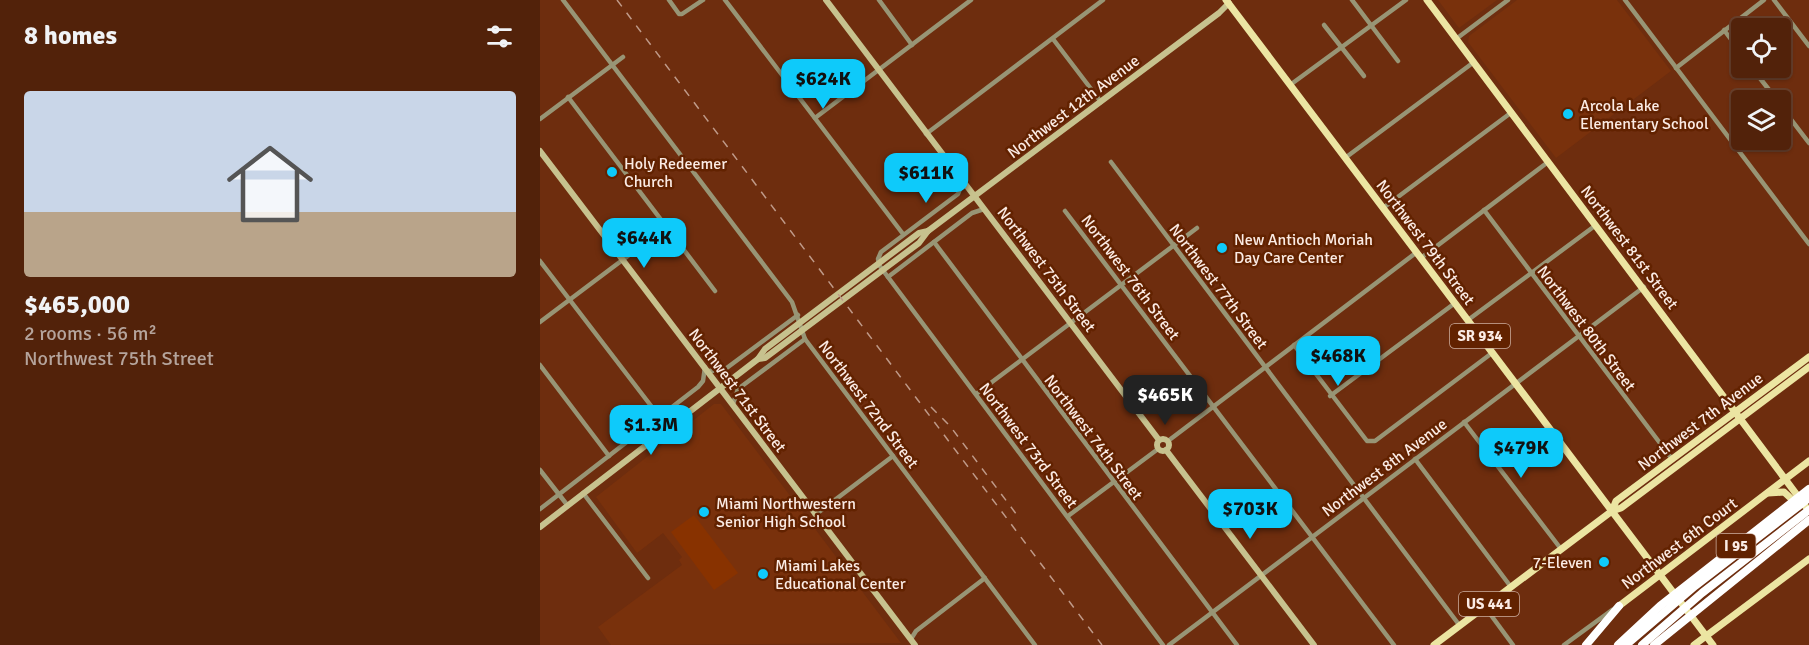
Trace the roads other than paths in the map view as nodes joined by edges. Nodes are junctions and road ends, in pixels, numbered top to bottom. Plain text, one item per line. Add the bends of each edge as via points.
1 (563, 0) edge
2 (669, 0) edge
3 (703, 0) edge
4 (725, 0) edge
5 (826, 0) edge
6 (879, 0) edge
7 (971, 0) edge
8 (1103, 0) edge
9 (1352, 0) edge
10 (1406, 0) edge
11 (1427, 0) edge
12 (1508, 0) edge
13 (1625, 0) edge
14 (1764, 0) edge
15 (1774, 0) edge
16 (1229, 1) edge
17 (1324, 25) dead end
18 (1371, 25) junction
19 (1724, 30) junction
20 (1053, 39) junction
21 (1456, 39) junction
22 (1731, 39) edge
23 (912, 45) junction
24 (1809, 46) edge
25 (1341, 47) junction
26 (623, 57) dead end
27 (1398, 61) dead end
28 (1474, 62) junction
29 (611, 64) junction
30 (1676, 68) junction
31 (879, 70) junction
32 (1364, 76) dead end
33 (1760, 78) edge
34 (1290, 85) junction
35 (1769, 90) edge
36 (568, 97) junction
37 (1101, 102) junction
38 (1512, 112) junction
39 (815, 118) junction
40 (540, 119) edge
41 (1791, 119) edge
42 (926, 134) junction
43 (1809, 143) edge
44 (540, 151) edge
45 (1346, 158) junction
46 (1111, 162) dead end
47 (1549, 162) junction
48 (963, 182) junction
49 (975, 196) junction
50 (1383, 208) junction
51 (984, 209) junction
52 (1484, 210) junction
53 (1065, 211) dead end
54 (1596, 225) junction
55 (665, 228) junction
56 (1197, 228) dead end
57 (903, 234) junction
58 (917, 240) junction
59 (934, 242) junction
60 (1809, 244) edge
61 (1173, 246) junction
62 (1419, 255) junction
63 (622, 260) junction
64 (540, 261) edge
65 (1531, 273) junction
66 (888, 277) junction
67 (1122, 284) junction
68 (1644, 288) junction
69 (715, 291) dead end
70 (569, 300) junction
71 (1455, 303) junction
72 (798, 315) junction
73 (1468, 320) junction
74 (540, 322) edge
75 (1071, 323) junction
76 (1579, 337) junction
77 (805, 339) junction
78 (1294, 345) junction
79 (1492, 353) junction
80 (1809, 357) edge
81 (758, 359) junction
82 (1022, 359) junction
83 (540, 365) edge
84 (1264, 367) junction
85 (1809, 367) edge
86 (706, 369) junction
87 (1516, 383) junction
88 (720, 387) junction
89 (976, 394) junction
90 (1330, 396) junction
91 (733, 404) junction
92 (1213, 406) junction
93 (1736, 411) junction
94 (659, 417) junction
95 (1741, 418) junction
96 (1464, 422) junction
97 (668, 428) junction
98 (1159, 440) junction
99 (1168, 441) junction
100 (1158, 449) junction
101 (1167, 450) junction
102 (609, 456) junction
103 (893, 456) junction
104 (1415, 459) junction
105 (1672, 459) junction
106 (1809, 461) edge
107 (540, 470) edge
108 (1785, 478) junction
109 (1113, 482) junction
110 (1809, 489) edge
111 (1768, 493) junction
112 (583, 494) junction
113 (559, 495) junction
114 (1363, 498) junction
115 (1809, 498) edge
116 (567, 506) junction
117 (540, 509) edge
118 (1809, 510) edge
119 (1612, 511) junction
120 (1783, 513) junction
121 (815, 515) junction
122 (1068, 516) junction
123 (1809, 520) edge
124 (540, 527) edge
125 (1794, 527) junction
126 (1312, 536) junction
127 (1561, 549) junction
128 (1809, 559) edge
129 (1261, 575) junction
130 (1660, 575) junction
131 (648, 578) dead end
132 (985, 578) junction
133 (1511, 587) junction
134 (1619, 606) junction
135 (1485, 607) junction
136 (1662, 609) junction
137 (1212, 612) junction
138 (1672, 623) junction
139 (1460, 626) junction
140 (1706, 635) junction
141 (911, 643) edge
142 (1035, 645) edge
143 (1163, 645) edge
144 (1169, 645) edge
145 (1237, 645) edge
146 (1314, 645) edge
147 (1394, 645) edge
148 (1434, 645) edge
149 (1513, 645) edge
150 (1564, 645) edge
151 (1586, 645) edge
152 (1618, 645) edge
153 (1626, 645) edge
154 (1642, 645) edge
155 (1654, 645) edge
156 (1694, 645) edge
157 (1713, 645) edge

1 - 29 street, Northwest 72nd Street
2 - 3 street via 679,14
4 - 39 street
5 - 31 street, Northwest 75th Street
6 - 23 street
7 - 23 street
8 - 20 street
9 - 18 street
10 - 18 street
11 - 21 main road, Northwest 81st Street
12 - 21 street
13 - 30 street
14 - 19 street
15 - 24 street
16 - 34 main road, Northwest 79th Street / SR 934
16 - 37 street, Northwest 12th Avenue
17 - 25 street
18 - 25 street
18 - 27 street
19 - 22 street
19 - 30 street
20 - 37 street
20 - 42 street
21 - 28 main road, Northwest 81st Street
23 - 31 street
25 - 32 street
25 - 34 street
26 - 29 street
28 - 38 main road, Northwest 81st Street
28 - 45 street
29 - 36 street
29 - 72 street, Northwest 72nd Street
30 - 60 street
31 - 39 street
31 - 42 street, Northwest 75th Street
33 - 35 street
34 - 45 main road, Northwest 79th Street / SR 934
36 - 40 street
36 - 55 street
37 - 49 street, Northwest 12th Avenue
38 - 47 main road, Northwest 81st Street
38 - 50 street
39 - 57 street
41 - 43 street
42 - 48 street, Northwest 75th Street
44 - 63 street, Northwest 71st Street
45 - 50 main road, Northwest 79th Street / SR 934
46 - 61 street, Northwest 77th Street
47 - 52 street
47 - 54 main road, Northwest 81st Street
48 - 49 street, Northwest 75th Street
48 - 57 street via 958,194
49 - 51 street, Northwest 75th Street
49 - 58 street, Northwest 12th Avenue
50 - 62 main road, Northwest 79th Street / SR 934
51 - 59 street via 972,213
51 - 75 street, Northwest 75th Street
52 - 62 street
52 - 65 street, Northwest 80th Street
53 - 67 street, Northwest 76th Street
54 - 65 street
54 - 68 main road, Northwest 81st Street
55 - 63 street
55 - 69 street
56 - 61 street
57 - 66 street, Northwest 73rd Street via 878,259
58 - 81 street, Northwest 12th Avenue via 765,349
58 - 81 street, Northwest 12th Avenue via 770,355
59 - 66 street
59 - 82 street, Northwest 74th Street
61 - 67 street
61 - 84 street, Northwest 77th Street
62 - 71 main road, Northwest 79th Street / SR 934
62 - 78 street
63 - 70 street
63 - 86 street, Northwest 71st Street
64 - 70 street
65 - 73 street
65 - 76 street, Northwest 80th Street
66 - 89 street, Northwest 73rd Street
67 - 75 street
67 - 92 street, Northwest 76th Street
68 - 76 street, Northwest 8th Avenue
68 - 93 main road, Northwest 81st Street
70 - 74 street
70 - 94 street
71 - 73 main road, Northwest 79th Street / SR 934
71 - 90 street
72 - 77 street, Northwest 72nd Street
72 - 86 street via 724,370
73 - 79 main road, Northwest 79th Street / SR 934
75 - 82 street
75 - 98 street, Northwest 75th Street
76 - 87 street, Northwest 8th Avenue
76 - 105 street, Northwest 80th Street
77 - 91 street via 738,389
77 - 103 street, Northwest 72nd Street
78 - 84 street
78 - 90 street
79 - 87 main road, Northwest 79th Street / SR 934
79 - 90 street via 1375,441 1367,441
80 - 93 main road, Northwest 7th Avenue / US 441
81 - 88 street, Northwest 12th Avenue
82 - 89 street
82 - 109 street, Northwest 74th Street
83 - 102 street
84 - 92 street
84 - 114 street, Northwest 77th Street
85 - 95 main road, Northwest 7th Avenue / US 441
86 - 88 street, Northwest 71st Street
86 - 94 street via 702,384
87 - 96 street, Northwest 8th Avenue
87 - 119 main road, Northwest 79th Street / SR 934
88 - 91 street, Northwest 71st Street
88 - 97 street, Northwest 12th Avenue
89 - 122 street, Northwest 73rd Street
91 - 121 street, Northwest 71st Street
92 - 99 street
92 - 126 street, Northwest 76th Street
93 - 95 main road, Northwest 81st Street
93 - 105 main road, Northwest 7th Avenue / US 441
94 - 97 street
94 - 102 street
95 - 108 main road, Northwest 81st Street
95 - 119 main road, Northwest 7th Avenue / US 441
96 - 104 street, Northwest 8th Avenue
96 - 127 street
97 - 112 street, Northwest 12th Avenue
98 - 99 street
98 - 100 street
99 - 101 street
100 - 101 street
100 - 109 street
101 - 129 street
102 - 113 street
103 - 121 street
103 - 132 street, Northwest 72nd Street
104 - 114 street, Northwest 8th Avenue
104 - 133 street
105 - 119 main road, Northwest 7th Avenue / US 441 via 1616,501
106 - 108 main road, Northwest 6th Court
107 - 113 street
108 - 111 main road, Northwest 6th Court
108 - 118 main road, Northwest 81st Street
109 - 122 street
109 - 137 street, Northwest 74th Street
110 - 120 highway, I 95
111 - 123 main road via 1787,494
111 - 130 main road, Northwest 6th Court
112 - 116 street, Northwest 12th Avenue
112 - 131 street
113 - 116 street
113 - 117 street
114 - 126 street, Northwest 8th Avenue
114 - 139 street, Northwest 77th Street
115 - 120 highway
116 - 124 street, Northwest 12th Avenue
118 - 125 highway
119 - 127 main road, Northwest 7th Avenue / US 441
119 - 130 main road, Northwest 79th Street / SR 934
120 - 136 highway, I 95
121 - 141 street, Northwest 71st Street
122 - 143 street, Northwest 73rd Street
123 - 125 highway, I 95
125 - 138 highway, I 95
126 - 129 street, Northwest 8th Avenue
126 - 147 street, Northwest 76th Street
127 - 133 main road, Northwest 7th Avenue / US 441
128 - 140 main road
129 - 137 street, Northwest 8th Avenue
129 - 146 street
130 - 134 main road, Northwest 6th Court
130 - 140 main road, Northwest 79th Street / SR 934
132 - 141 street via 916,632
132 - 142 street, Northwest 72nd Street
133 - 135 main road, Northwest 7th Avenue / US 441
134 - 150 street, Northwest 6th Court
134 - 151 highway
135 - 139 main road, Northwest 7th Avenue / US 441
135 - 149 street
136 - 152 highway, I 95
136 - 153 highway
137 - 144 street, Northwest 8th Avenue
137 - 145 street, Northwest 74th Street
138 - 154 highway
138 - 155 highway, I 95
139 - 148 main road, Northwest 7th Avenue / US 441
140 - 156 main road
140 - 157 main road, Northwest 79th Street / SR 934

